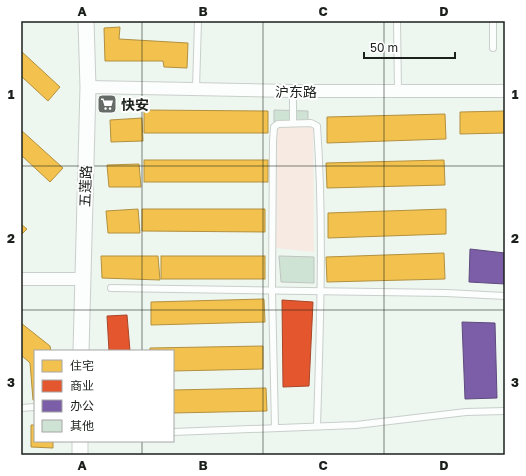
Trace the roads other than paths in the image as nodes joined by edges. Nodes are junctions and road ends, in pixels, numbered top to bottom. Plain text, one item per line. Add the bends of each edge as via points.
1 (86, 21) edge
2 (198, 21) edge
3 (397, 21) edge
4 (493, 21) edge
5 (493, 48) dead end
6 (88, 87) junction
7 (196, 89) junction
8 (293, 91) junction
9 (398, 91) junction
10 (505, 91) edge
11 (293, 124) junction
12 (21, 279) edge
13 (82, 279) junction
14 (111, 288) dead end
15 (272, 290) junction
16 (322, 291) junction
17 (505, 296) edge
18 (81, 350) edge
19 (34, 407) edge
20 (21, 408) edge
21 (505, 412) edge
22 (318, 426) junction
23 (275, 428) junction
24 (174, 432) edge
25 (80, 442) edge
26 (80, 455) edge

1 - 6 street, 五莲路
2 - 7 lane
3 - 9 lane
4 - 5 lane
6 - 7 street, 沪东路
6 - 13 street, 五莲路
7 - 8 street, 沪东路
8 - 9 street, 沪东路
8 - 11 lane
9 - 10 street, 沪东路
11 - 15 lane via 278,124 274,127
11 - 16 lane via 311,123 316,126
12 - 13 street
13 - 18 street, 五莲路
14 - 15 lane
15 - 16 lane
15 - 23 lane
16 - 17 lane
16 - 22 lane
19 - 20 lane
21 - 22 lane via 466,412 356,425
22 - 23 lane
23 - 24 lane
25 - 26 street

